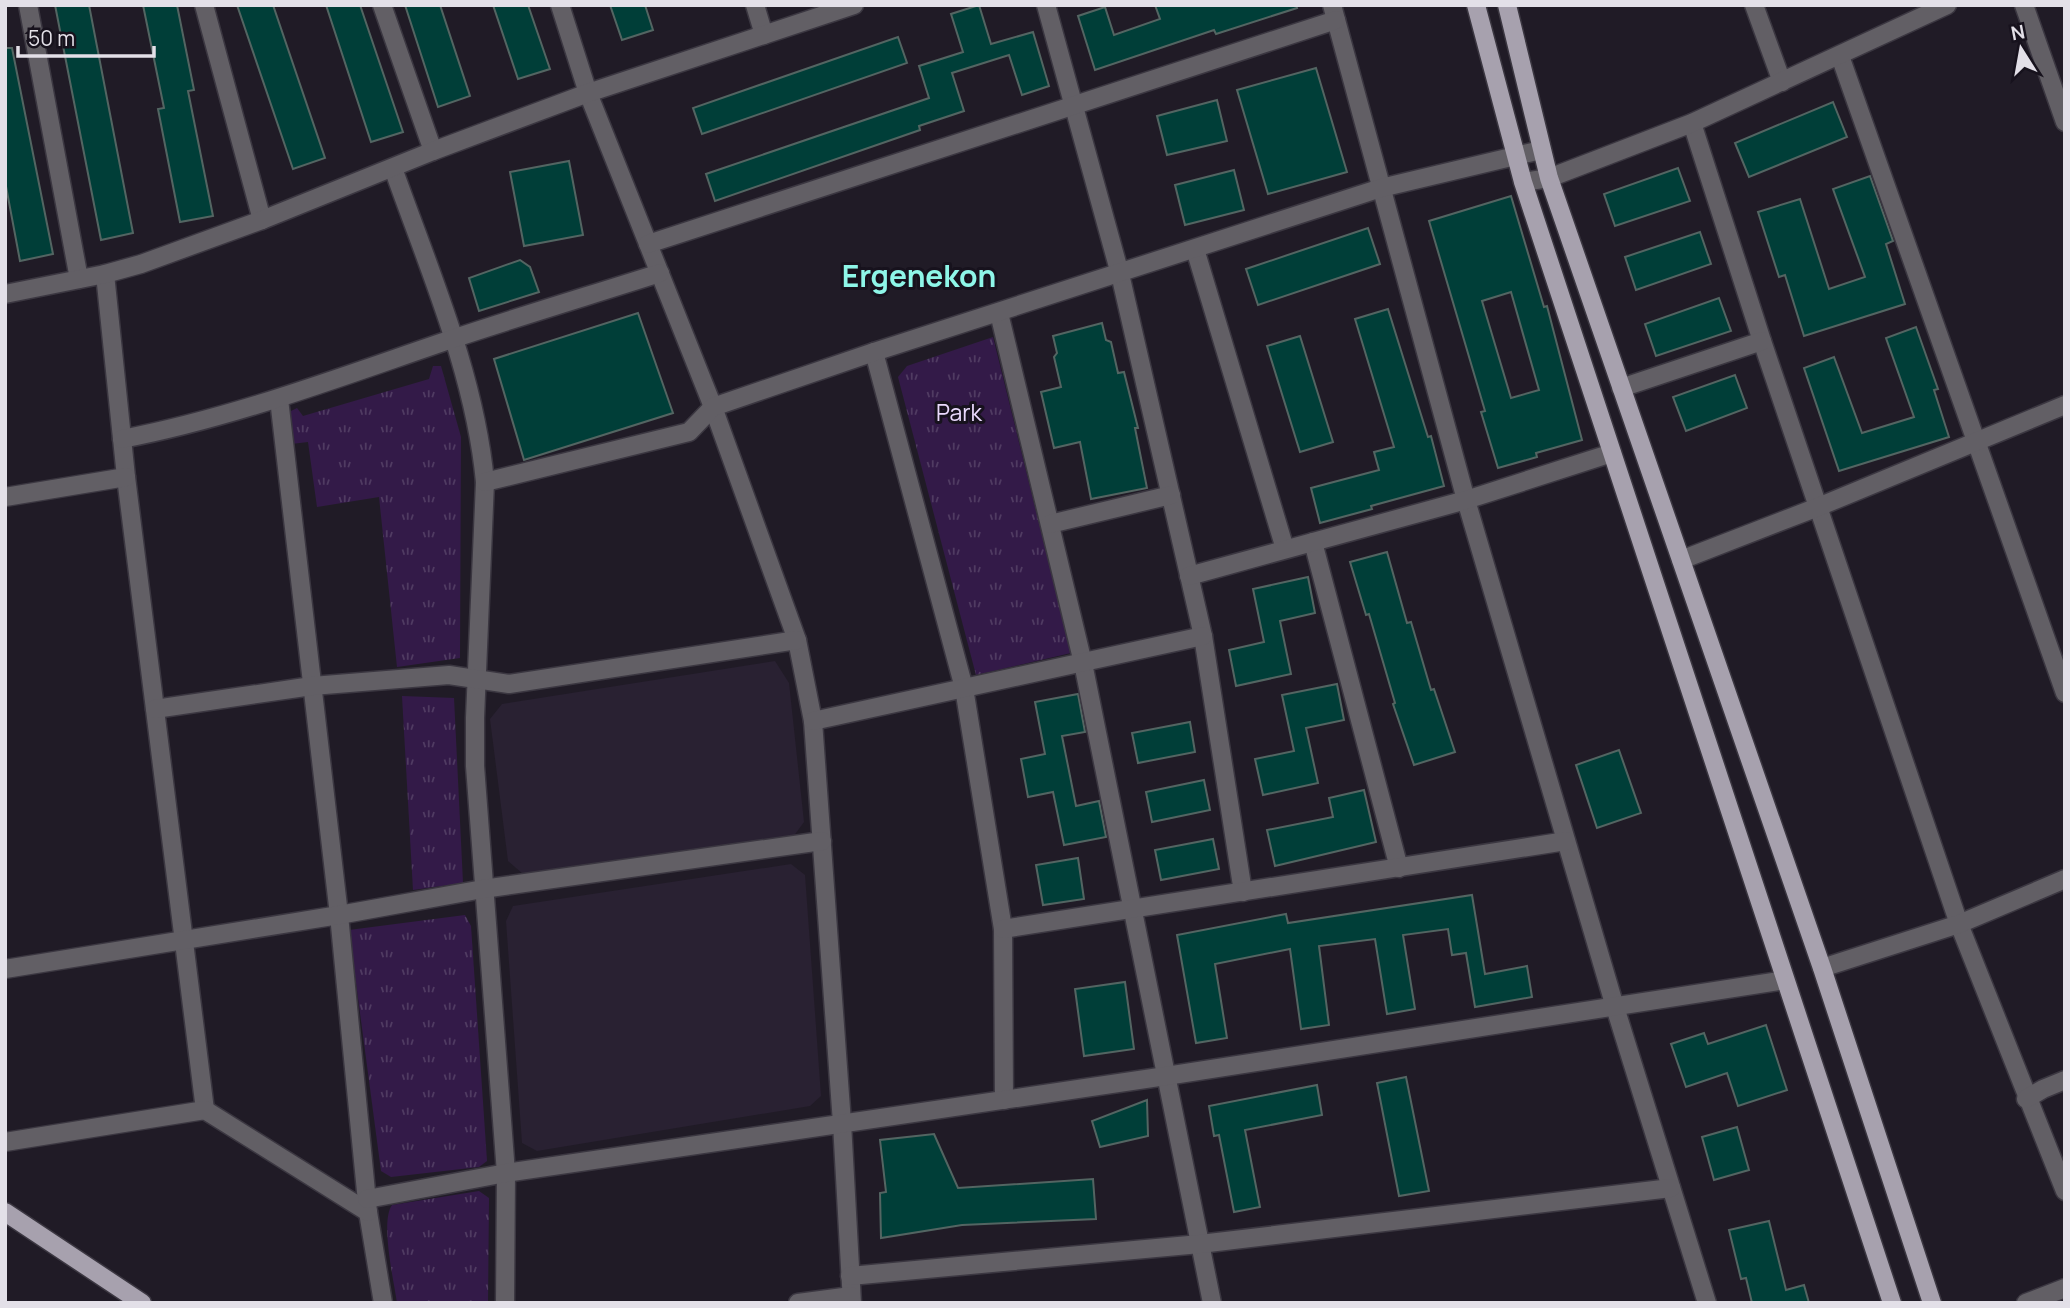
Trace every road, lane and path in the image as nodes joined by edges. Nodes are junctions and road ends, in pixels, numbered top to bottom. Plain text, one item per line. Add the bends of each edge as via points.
1 (29, 5) edge
2 (204, 5) edge
3 (382, 5) edge
4 (560, 5) edge
5 (755, 5) edge
6 (854, 5) edge
7 (1046, 5) edge
8 (1476, 5) edge
9 (1507, 5) edge
10 (1754, 5) edge
11 (1947, 5) edge
12 (2024, 5) edge
13 (1334, 12) edge
14 (764, 35) junction
15 (1840, 56) junction
16 (1782, 82) junction
17 (588, 93) junction
18 (1073, 104) junction
19 (2065, 122) edge
20 (1692, 123) junction
21 (1541, 150) junction
22 (433, 151) junction
23 (1516, 156) junction
24 (393, 168) junction
25 (1549, 178) junction
26 (1523, 182) junction
27 (1381, 188) junction
28 (262, 220) junction
29 (648, 244) junction
30 (1195, 249) junction
31 (660, 273) junction
32 (105, 274) junction
33 (1120, 274) junction
34 (79, 279) junction
35 (5, 294) edge
36 (999, 313) junction
37 (453, 339) junction
38 (1762, 341) junction
39 (874, 352) junction
40 (1621, 388) junction
41 (279, 399) junction
42 (2065, 405) edge
43 (713, 407) junction
44 (122, 439) junction
45 (1975, 442) junction
46 (1612, 453) junction
47 (126, 477) junction
48 (485, 482) junction
49 (1171, 495) junction
50 (5, 497) edge
51 (1466, 500) junction
52 (1818, 507) junction
53 (1050, 524) junction
54 (1313, 542) junction
55 (1285, 549) junction
56 (1681, 560) junction
57 (1189, 576) junction
58 (1203, 636) junction
59 (797, 640) junction
60 (1083, 663) junction
61 (477, 680) junction
62 (312, 687) junction
63 (964, 688) junction
64 (2065, 693) edge
65 (155, 709) junction
66 (813, 721) junction
67 (822, 841) junction
68 (1566, 841) junction
69 (1399, 867) junction
70 (2065, 879) edge
71 (483, 889) junction
72 (1243, 892) junction
73 (1133, 908) junction
74 (339, 915) junction
75 (1959, 924) junction
76 (1003, 929) junction
77 (184, 940) junction
78 (1822, 968) junction
79 (5, 969) edge
80 (1785, 979) junction
81 (1615, 1007) junction
82 (1166, 1076) junction
83 (2065, 1080) edge
84 (2026, 1099) junction
85 (1004, 1100) junction
86 (205, 1110) junction
87 (842, 1123) junction
88 (5, 1142) edge
89 (506, 1173) junction
90 (1671, 1188) junction
91 (2065, 1191) edge
92 (367, 1205) junction
93 (5, 1212) edge
94 (1200, 1244) junction
95 (850, 1276) junction
96 (2065, 1288) edge
97 (852, 1299) edge
98 (142, 1303) edge
99 (383, 1303) edge
100 (505, 1303) edge
101 (798, 1303) edge
102 (1212, 1303) edge
103 (1707, 1303) edge
104 (1892, 1303) edge
105 (1932, 1303) edge
106 (2026, 1303) edge

1 - 34 street
2 - 28 street
3 - 22 street
4 - 17 street
5 - 14 street
6 - 14 street
7 - 18 street
8 - 23 main road
9 - 21 main road
10 - 16 street
11 - 15 street
12 - 19 street
13 - 18 street
13 - 27 street
14 - 17 street
15 - 16 street
15 - 45 street
16 - 20 street
17 - 22 street
17 - 29 street
18 - 29 street
18 - 33 street
20 - 25 street
20 - 38 street
21 - 23 street
21 - 25 main road
22 - 24 street
23 - 26 main road
23 - 27 street
24 - 28 street
24 - 37 street
25 - 26 street
25 - 40 main road
26 - 46 main road
27 - 30 street
27 - 51 street
28 - 32 street
29 - 31 street
30 - 33 street
30 - 55 street
31 - 37 street
31 - 43 street
32 - 34 street
32 - 44 street
33 - 36 street
33 - 49 street
34 - 35 street
36 - 39 street
36 - 53 street
37 - 41 street
37 - 48 street via 477,421
38 - 40 street
38 - 52 street
39 - 43 street
39 - 63 street
40 - 56 main road
41 - 44 street
41 - 62 street
42 - 45 street
43 - 48 street via 689,432
43 - 59 street
44 - 47 street
45 - 52 street
45 - 64 street
46 - 51 street
46 - 80 main road
47 - 50 street
47 - 65 street
48 - 61 street
49 - 53 street
49 - 57 street
51 - 54 street
51 - 68 street
52 - 56 street
52 - 75 street
53 - 60 street
54 - 55 street
54 - 69 street
55 - 57 street
56 - 78 main road
57 - 58 street
58 - 60 street
58 - 72 street
59 - 61 street via 509,684
59 - 66 street
60 - 63 street
60 - 73 street
61 - 62 street via 449,675
61 - 71 street via 475,766
62 - 65 street
62 - 74 street
63 - 66 street
63 - 76 street
65 - 77 street
66 - 67 street
67 - 71 street
67 - 87 street
68 - 69 street
68 - 81 street
69 - 72 street
70 - 75 street
71 - 74 street
71 - 89 street
72 - 73 street
73 - 76 street
73 - 82 street
74 - 77 street
74 - 92 street
75 - 78 street
75 - 84 street
76 - 85 street
77 - 79 street
77 - 86 street
78 - 105 main road
80 - 81 street
80 - 104 main road
81 - 82 street
81 - 90 street
82 - 85 street
82 - 94 street
83 - 84 street
84 - 91 street
85 - 87 street
86 - 88 street
86 - 92 street
87 - 89 street
87 - 95 street
89 - 92 street
89 - 100 street
90 - 94 street
90 - 103 street
92 - 99 street
93 - 98 main road
94 - 95 street
94 - 102 street
95 - 97 street
96 - 106 street
97 - 101 street

